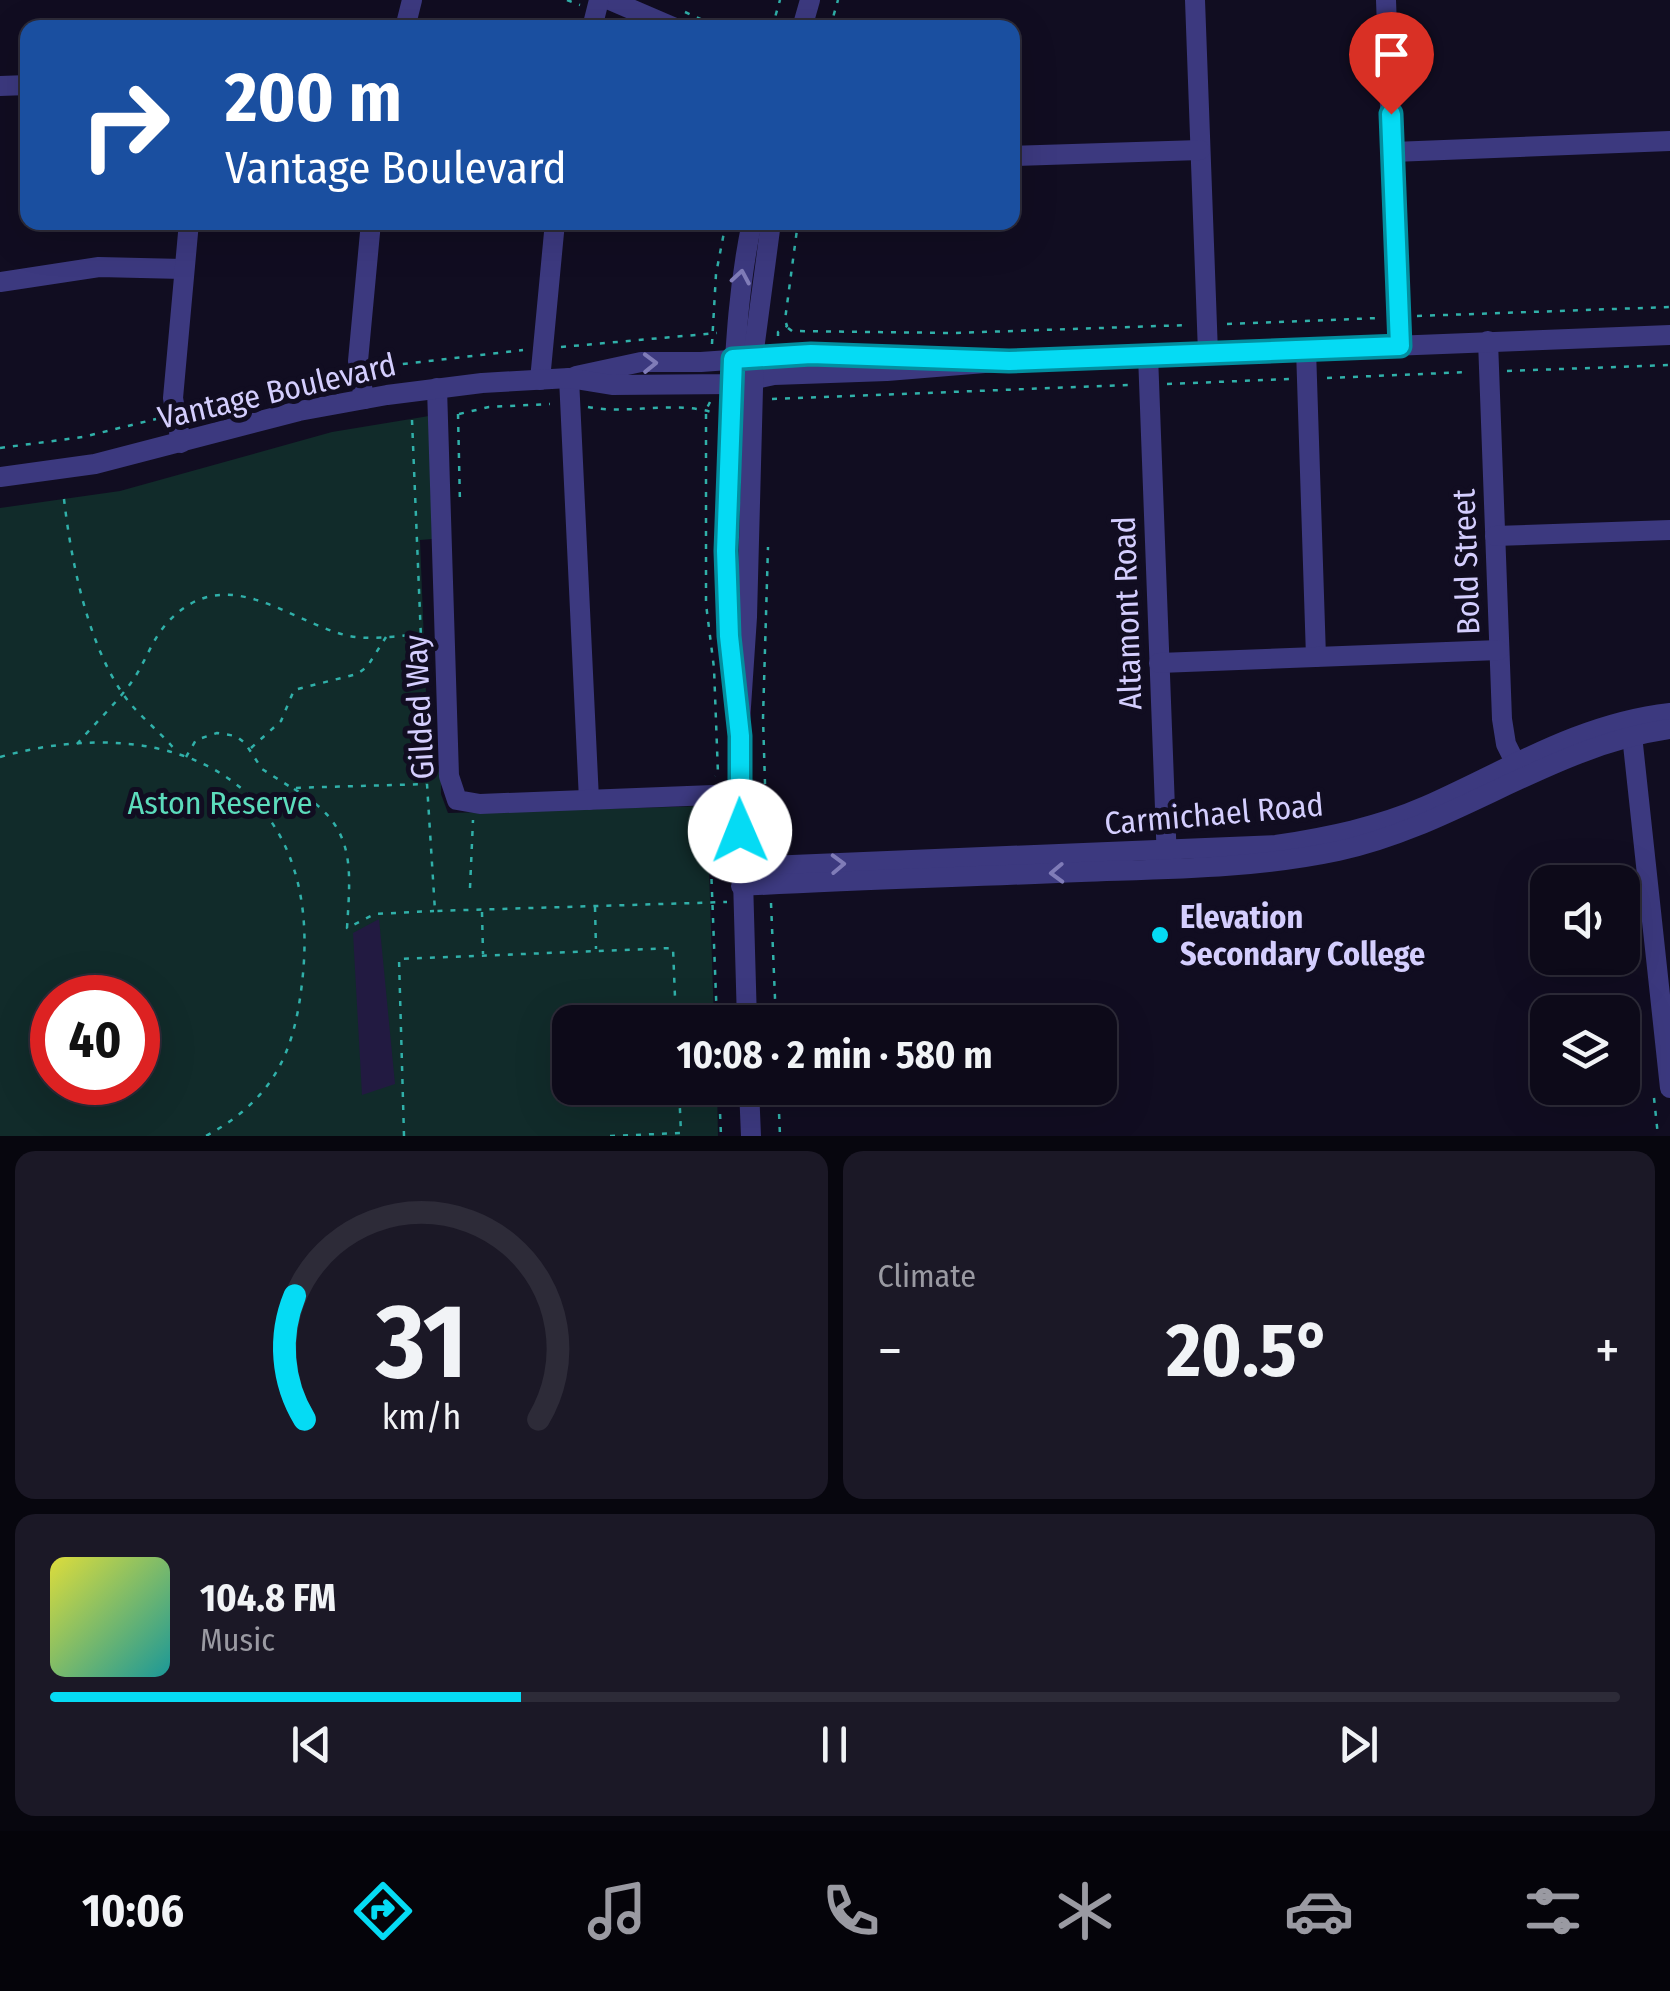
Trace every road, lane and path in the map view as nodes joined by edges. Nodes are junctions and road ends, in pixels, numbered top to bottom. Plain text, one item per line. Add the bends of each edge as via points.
1 (610, 0) edge
2 (1195, 0) edge
3 (1386, 0) edge
4 (680, 20) edge
5 (1670, 141) edge
6 (1200, 150) junction
7 (1393, 152) junction
8 (1020, 156) edge
9 (187, 230) edge
10 (370, 230) edge
11 (554, 230) edge
12 (751, 230) edge
13 (769, 230) edge
14 (183, 268) junction
15 (0, 282) edge
16 (1670, 307) edge
17 (1399, 317) junction
18 (1207, 324) junction
19 (787, 326) dead end
20 (1670, 336) edge
21 (655, 338) dead end
22 (1488, 341) junction
23 (656, 346) dead end
24 (1400, 346) junction
25 (1306, 349) junction
26 (1208, 353) junction
27 (1148, 355) junction
28 (743, 358) junction
29 (1009, 361) junction
30 (570, 378) junction
31 (540, 380) junction
32 (743, 382) junction
33 (437, 388) junction
34 (364, 399) junction
35 (570, 404) junction
36 (731, 414) junction
37 (440, 417) junction
38 (412, 420) dead end
39 (182, 443) junction
40 (0, 477) edge
41 (64, 499) dead end
42 (1670, 530) edge
43 (1495, 536) junction
44 (768, 544) dead end
45 (422, 634) junction
46 (444, 634) junction
47 (387, 636) junction
48 (1499, 650) junction
49 (1316, 657) junction
50 (1159, 663) junction
51 (122, 693) junction
52 (1670, 712) edge
53 (1631, 727) junction
54 (1670, 729) edge
55 (740, 736) junction
56 (76, 744) junction
57 (249, 750) junction
58 (179, 754) junction
59 (186, 757) junction
60 (0, 758) edge
61 (1519, 769) junction
62 (450, 782) junction
63 (426, 784) junction
64 (292, 788) junction
65 (739, 794) junction
66 (589, 800) junction
67 (473, 804) junction
68 (1167, 861) junction
69 (770, 875) junction
70 (741, 885) junction
71 (470, 888) dead end
72 (595, 905) junction
73 (482, 909) junction
74 (435, 911) junction
75 (596, 951) junction
76 (483, 956) junction
77 (675, 1005) edge
78 (745, 1005) edge
79 (775, 1005) edge
80 (1670, 1088) edge
81 (680, 1105) edge
82 (720, 1105) edge
83 (750, 1105) edge
84 (779, 1105) edge
85 (206, 1136) edge
86 (404, 1136) edge
87 (610, 1136) edge
88 (721, 1136) edge
89 (751, 1136) edge
90 (780, 1136) edge

1 - 4 street
2 - 6 street
3 - 7 street
5 - 7 street
6 - 8 street
6 - 18 street
7 - 17 street
9 - 14 street
10 - 34 street via 358,362
11 - 31 street
28 -> 12 street via 738,298
13 - 28 street
14 - 15 street via 98,266
14 - 39 street via 173,398
16 - 17 path
17 - 18 path
17 - 24 street
18 - 19 path via 954,333
18 - 26 street
20 - 22 street, Vantage Boulevard
21 - 23 path
22 - 24 street, Vantage Boulevard
22 - 43 street, Bold Street
24 - 25 street, Vantage Boulevard
25 - 26 street, Vantage Boulevard
25 - 49 street
26 - 27 street, Vantage Boulevard
27 - 29 street, Vantage Boulevard
27 - 50 street, Altamont Road
28 - 29 street, Vantage Boulevard
30 -> 28 street, Vantage Boulevard via 641,362
28 - 32 street
29 - 32 street, Vantage Boulevard
30 - 31 street, Vantage Boulevard
30 - 32 street, Vantage Boulevard via 612,385
30 - 35 street
31 - 33 street, Vantage Boulevard
32 - 36 street
32 - 55 street via 747,617
33 - 34 street, Vantage Boulevard
33 - 37 street, Gilded Way
34 - 39 street, Vantage Boulevard
35 - 36 path
35 - 37 path via 489,407
35 - 66 street
36 - 55 street via 726,551
37 - 46 street, Gilded Way
38 - 45 path
39 - 40 street, Vantage Boulevard
41 - 51 path via 87,609
42 - 43 street
43 - 48 street, Bold Street
44 - 69 path via 763,718
45 - 46 path
45 - 47 path
45 - 63 path
46 - 62 street, Gilded Way
47 - 51 path via 349,636 255,599 213,595 170,620
47 - 57 path via 358,674 294,690 281,721
48 - 49 street
48 - 61 street, Bold Street via 1504,736
49 - 50 street
50 - 68 street, Altamont Road
51 - 56 path
51 - 58 path
52 - 53 street, Carmichael Road
53 - 54 street, Carmichael Road
53 - 61 street, Carmichael Road via 1568,756
53 - 80 street
55 - 65 street
56 - 58 path
56 - 60 path
57 - 59 path via 236,736 216,733 196,740
57 - 64 path via 262,769
58 - 59 path
59 - 85 path via 227,777 278,829 296,866 306,934 299,1005 281,1066 256,1100
61 - 68 street, Carmichael Road via 1435,820 1342,850 1265,864
62 - 63 path
62 - 67 street, Gilded Way via 457,800
63 - 64 path
63 - 74 path
64 - 74 path via 319,806 345,839 347,928 375,914
65 - 66 street, Gilded Way
65 - 70 street
66 - 67 street, Gilded Way
67 - 71 path
68 - 69 street, Carmichael Road
69 - 70 street, Carmichael Road
69 - 79 path
70 - 72 path
70 - 78 street
72 - 73 path
72 - 75 path
73 - 74 path
73 - 76 path
75 - 76 path
75 - 77 path via 673,948
76 - 86 path via 399,960
81 - 87 path via 681,1133
82 - 88 path
83 - 89 street
84 - 90 path

